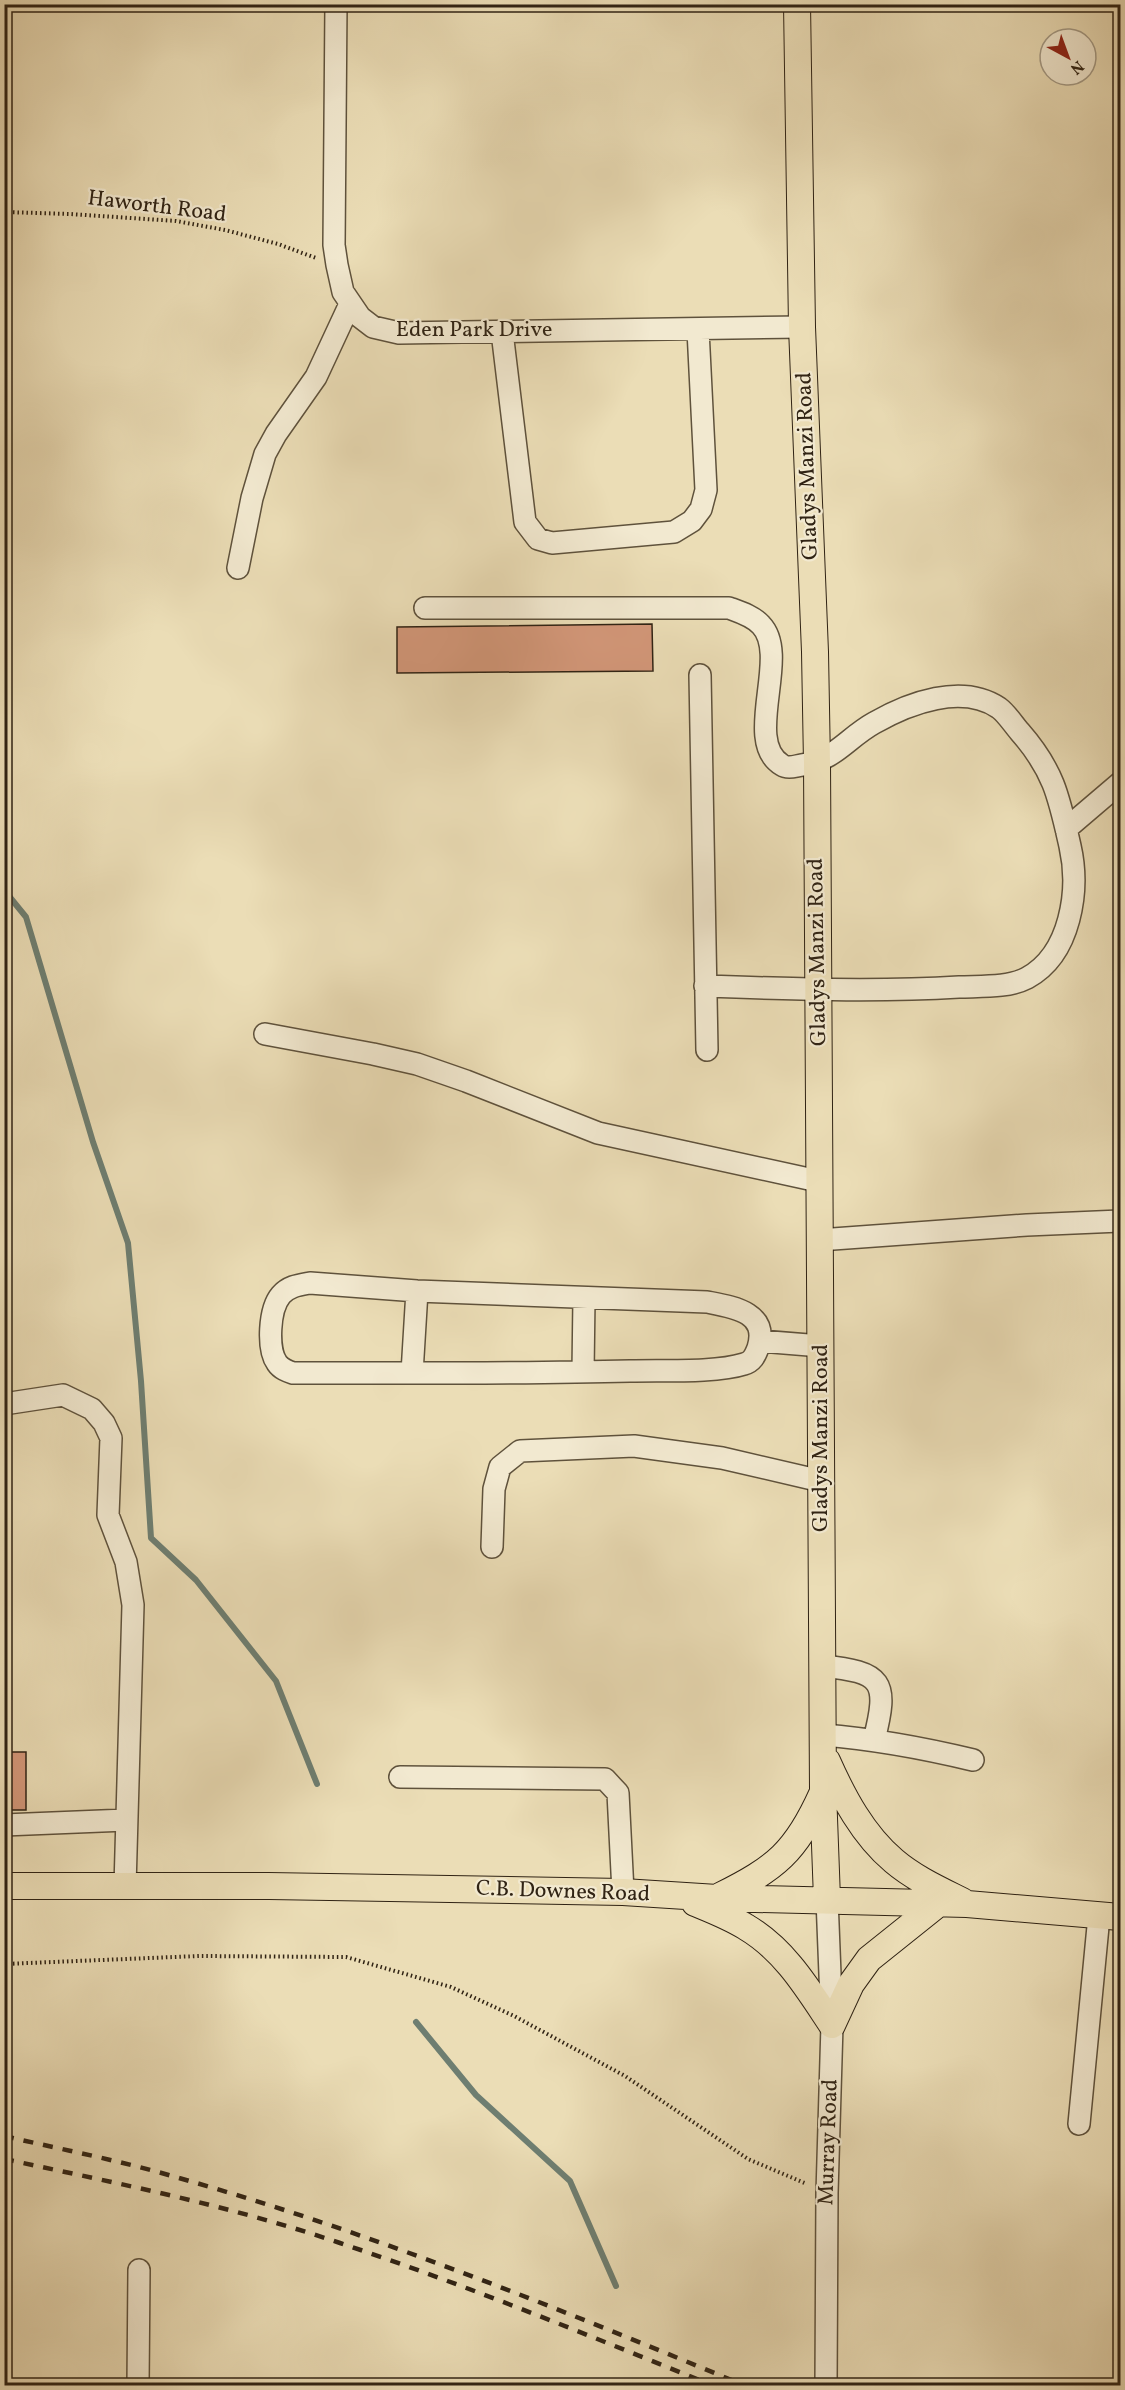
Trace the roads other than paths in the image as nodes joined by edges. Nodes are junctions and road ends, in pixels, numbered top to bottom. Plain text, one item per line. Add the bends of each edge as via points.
1 (336, 4) edge
2 (797, 4) edge
3 (350, 304) junction
4 (802, 327) junction
5 (698, 330) junction
6 (502, 332) junction
7 (238, 568) dead end
8 (425, 608) dead end
9 (700, 675) dead end
10 (817, 763) junction
11 (1120, 783) edge
12 (1066, 830) junction
13 (705, 986) junction
14 (818, 990) junction
15 (265, 1034) dead end
16 (707, 1050) dead end
17 (818, 1181) junction
18 (1120, 1221) edge
19 (819, 1240) junction
20 (417, 1292) junction
21 (584, 1298) junction
22 (760, 1341) junction
23 (820, 1346) junction
24 (412, 1372) junction
25 (583, 1372) junction
26 (4, 1404) edge
27 (821, 1481) junction
28 (492, 1547) dead end
29 (822, 1666) junction
30 (874, 1740) junction
31 (823, 1744) junction
32 (973, 1760) dead end
33 (400, 1777) dead end
34 (823, 1791) junction
35 (126, 1820) junction
36 (4, 1825) edge
37 (4, 1886) edge
38 (124, 1887) junction
39 (623, 1892) junction
40 (678, 1896) junction
41 (717, 1898) junction
42 (828, 1899) junction
43 (939, 1904) junction
44 (967, 1904) junction
45 (1110, 1917) edge
46 (832, 2025) junction
47 (1078, 2124) dead end
48 (139, 2270) dead end
49 (138, 2385) edge
50 (826, 2385) edge

1 - 3 street, Eden Park Drive via 334,245 343,292
2 - 4 main road, Gladys Manzi Road
3 - 6 street, Eden Park Drive via 373,327 399,333
3 - 7 street via 316,377 265,454
4 - 5 street, Eden Park Drive
4 - 10 main road, Gladys Manzi Road
5 - 6 street, Eden Park Drive
5 - 6 street via 706,490 701,509 692,521 674,532 552,543 538,540 525,522
8 - 10 street via 729,608 747,615 768,634 771,648 766,722 772,755 787,767
9 - 13 street
10 - 12 street via 872,724 897,712 948,696 970,696 1001,710 1046,765 1059,794
10 - 14 main road, Gladys Manzi Road
11 - 12 street
12 - 14 street via 1075,888 1066,926 1058,948 1026,978 1007,984 943,988
13 - 14 street
13 - 16 street
14 - 17 main road, Gladys Manzi Road
15 - 17 street via 417,1064 598,1133
17 - 19 main road, Gladys Manzi Road
18 - 19 street
19 - 23 main road, Gladys Manzi Road
20 - 21 street
20 - 24 street
20 - 24 street via 295,1285 280,1296 271,1328 272,1353 285,1370 293,1373
21 - 22 street via 707,1302 738,1308 751,1316 760,1332
21 - 25 street
22 - 23 street
22 - 25 street via 753,1359 734,1366
23 - 27 main road, Gladys Manzi Road
24 - 25 street
26 - 35 street via 63,1395 92,1409 111,1438 108,1515 126,1562 133,1605
27 - 28 street via 722,1458 634,1446 520,1451 500,1467 494,1489
27 - 29 main road, Gladys Manzi Road
29 - 30 street via 863,1672 878,1685 882,1708
29 - 31 main road, Gladys Manzi Road
30 - 31 street
30 - 32 street
31 - 34 main road, Gladys Manzi Road
31 - 44 main road via 850,1808 880,1847 916,1877
33 - 39 street via 605,1779 618,1793
34 - 41 main road via 799,1837 782,1859
34 - 42 main road, Gladys Manzi Road
35 - 36 street
35 - 38 street
37 - 38 main road, C.B. Downes Road
38 - 39 main road, C.B. Downes Road
39 - 40 main road, C.B. Downes Road
40 - 41 main road, C.B. Downes Road
40 - 46 main road via 729,1917 770,1944 803,1981
41 - 42 main road, C.B. Downes Road
42 - 43 main road, C.B. Downes Road
42 - 46 street, Murray Road
43 - 44 main road, C.B. Downes Road
43 - 46 main road via 868,1959
44 - 45 main road, C.B. Downes Road
45 - 47 street
46 - 50 street, Murray Road
48 - 49 street

